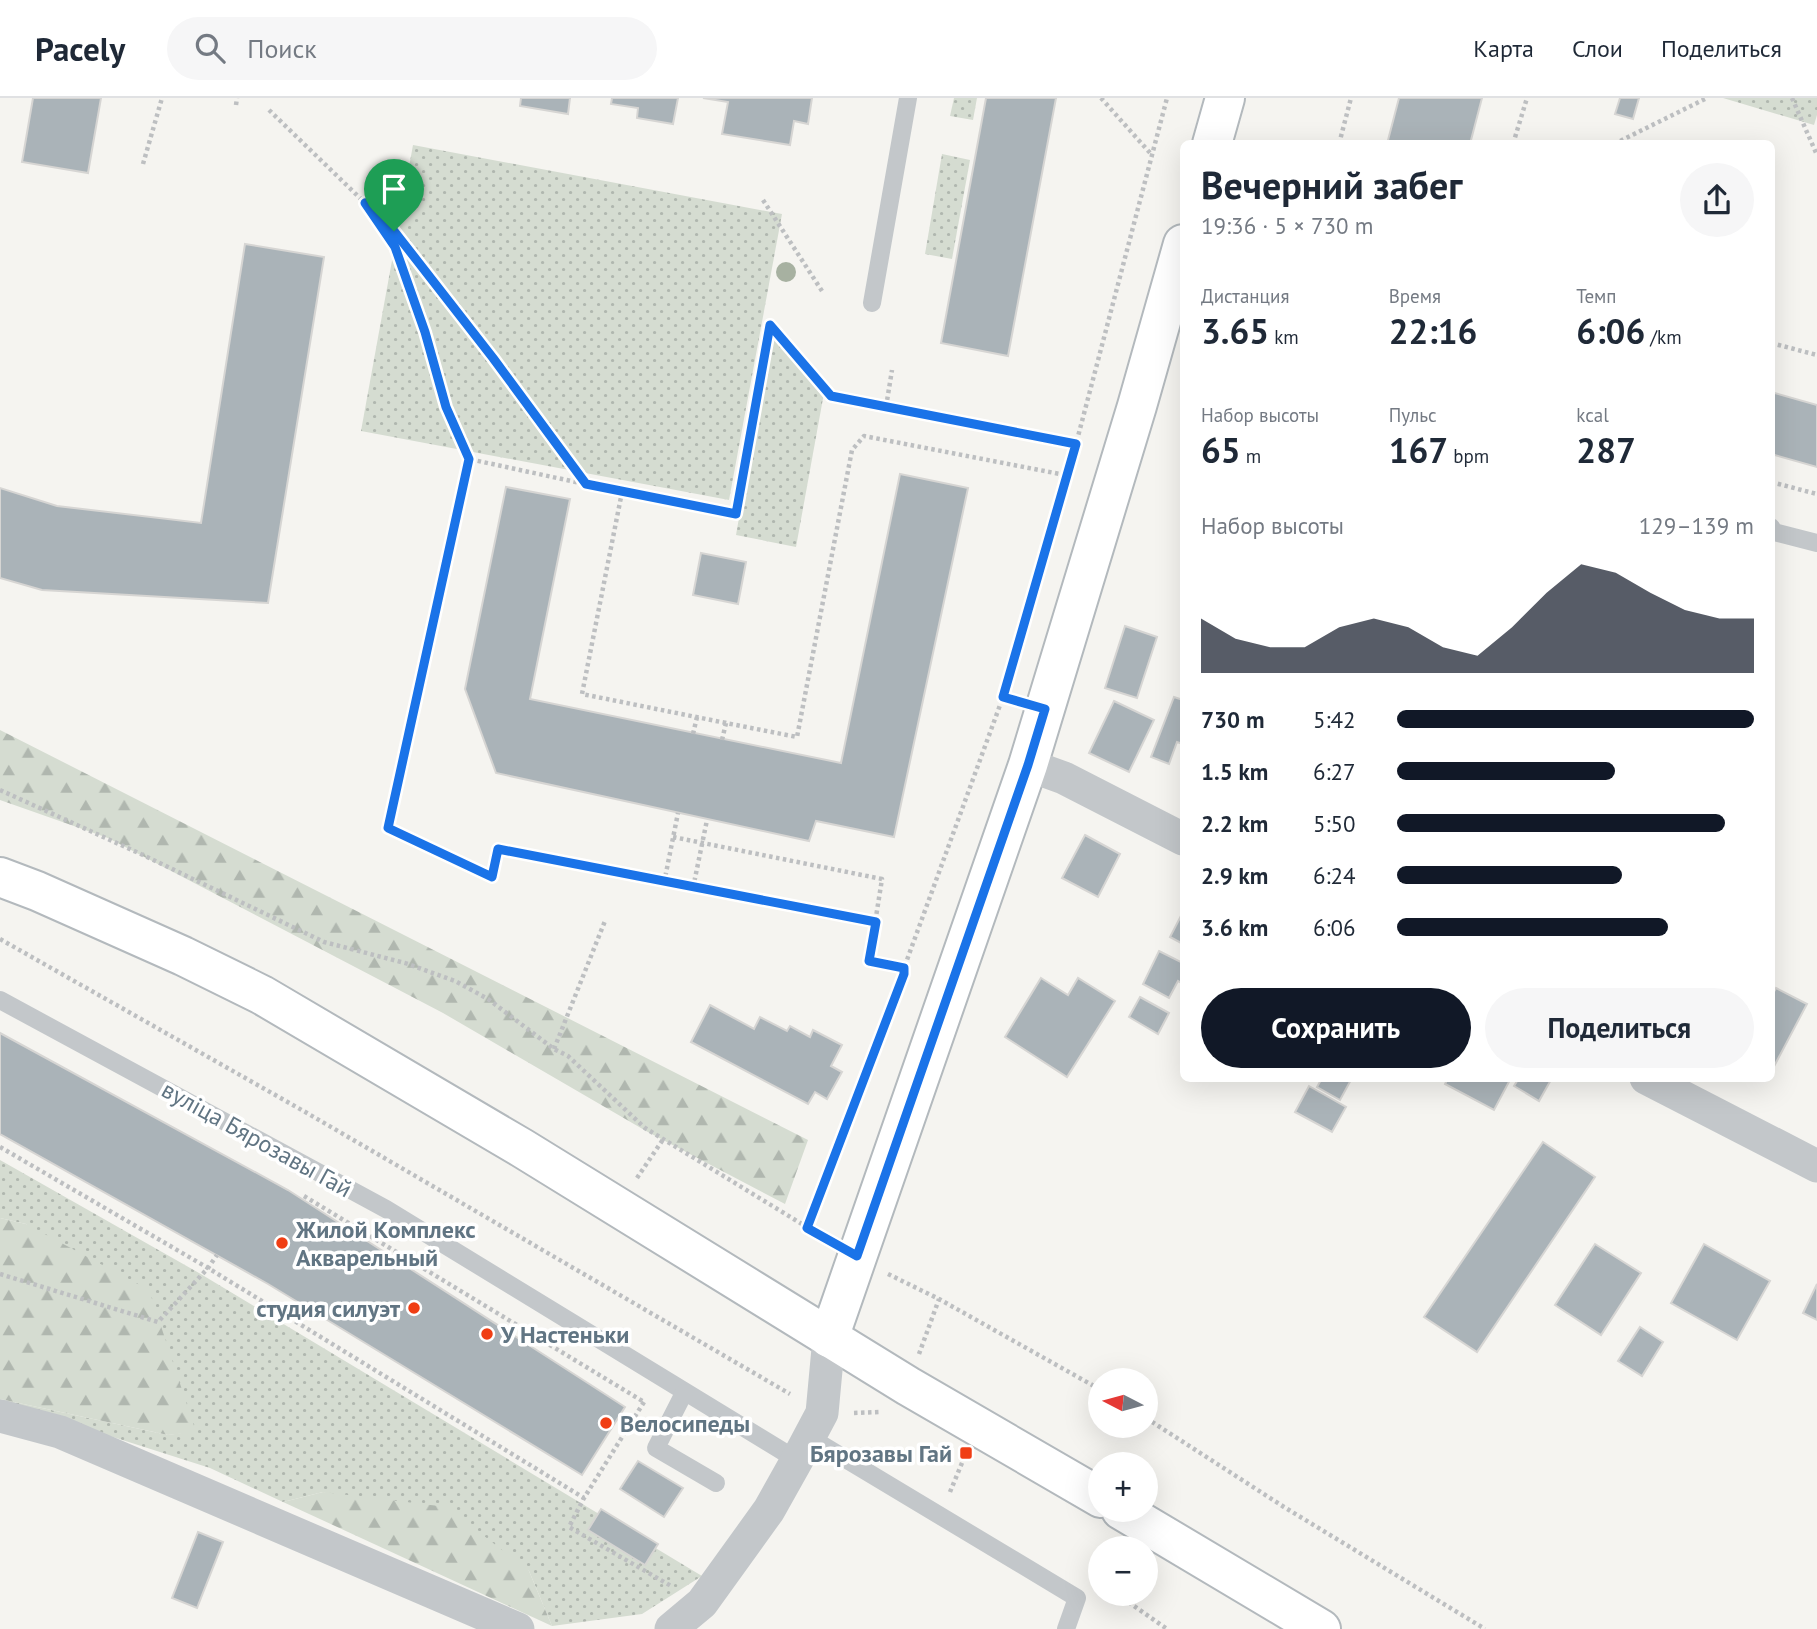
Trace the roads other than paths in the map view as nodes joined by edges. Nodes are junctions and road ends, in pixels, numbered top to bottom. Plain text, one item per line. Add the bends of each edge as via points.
1 (908, 98) edge
2 (1225, 98) edge
3 (1213, 140) edge
4 (1180, 258) edge
5 (872, 303) dead end
6 (1775, 532) edge
7 (1817, 542) edge
8 (1028, 765) junction
9 (1180, 837) edge
10 (0, 877) edge
11 (0, 1000) edge
12 (1654, 1082) edge
13 (1817, 1166) edge
14 (828, 1338) junction
15 (684, 1393) junction
16 (0, 1416) edge
17 (809, 1436) junction
18 (716, 1483) dead end
19 (1088, 1490) edge
20 (1141, 1522) edge
21 (518, 1629) edge
22 (671, 1629) edge
23 (1066, 1629) edge
24 (1321, 1629) edge

1 - 5 lane
2 - 3 main road
4 - 8 main road via 1165,328
6 - 7 lane
8 - 9 street via 1064,778
8 - 14 main road
10 - 14 main road via 171,950 262,995 522,1147
11 - 15 lane, вуліца Бярозавы Гай via 386,1209
12 - 13 street
14 - 17 street
14 - 19 main road
15 - 17 lane, вуліца Бярозавы Гай
15 - 18 lane via 656,1448
16 - 21 street via 60,1432
17 - 22 street via 769,1510 702,1603
17 - 23 lane, вуліца Бярозавы Гай via 1077,1598
20 - 24 main road

